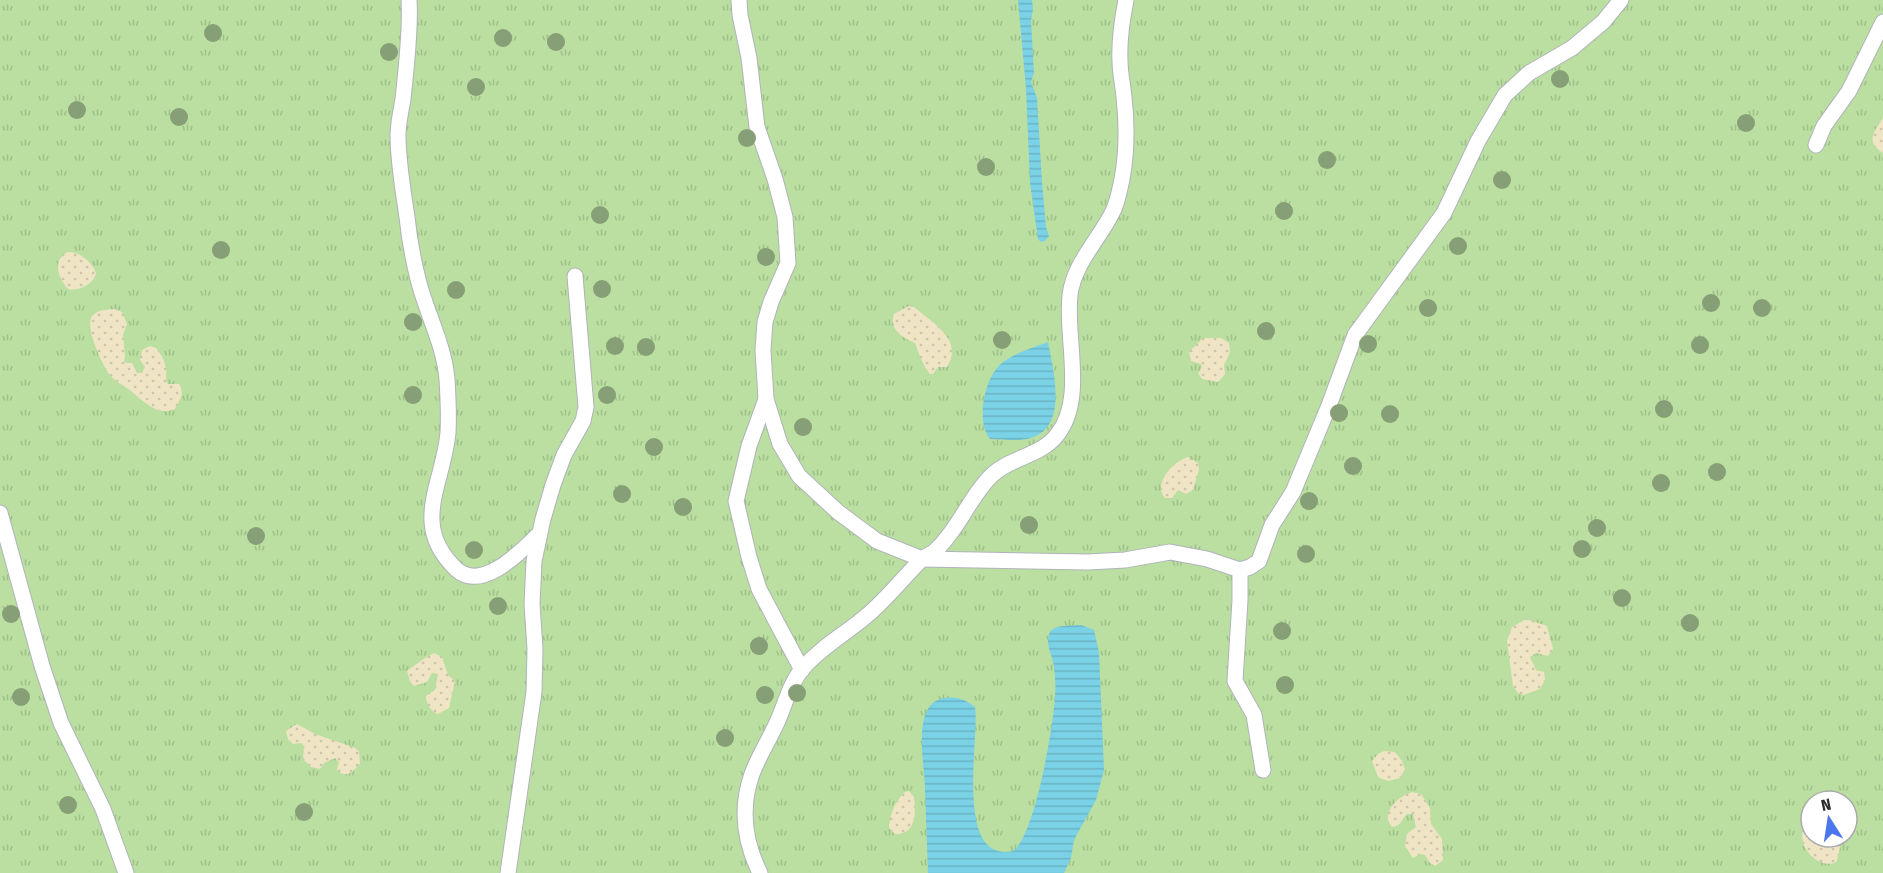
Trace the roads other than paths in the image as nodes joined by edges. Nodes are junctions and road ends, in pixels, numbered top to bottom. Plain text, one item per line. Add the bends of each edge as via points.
1 (409, 0) edge
2 (739, 0) edge
3 (1126, 0) edge
4 (1621, 0) edge
5 (1883, 22) edge
6 (1815, 145) dead end
7 (575, 276) dead end
8 (766, 399) junction
9 (0, 513) edge
10 (539, 534) junction
11 (922, 559) junction
12 (1240, 570) junction
13 (802, 670) junction
14 (1263, 770) dead end
15 (126, 873) edge
16 (508, 873) edge
17 (759, 873) edge

1 - 10 lane via 398,135 418,279 447,377 448,433 432,507 434,537 447,560 461,573 475,577 500,567
2 - 8 lane via 757,127 775,179 788,262 765,322
3 - 11 lane via 1120,62 1126,122 1122,180 1114,208 1075,276 1071,292 1068,317 1072,393 1066,424 1052,442 993,473 936,550
4 - 12 lane via 1603,22 1572,48 1528,73 1505,95 1444,213 1355,335 1293,492 1272,525 1259,561
5 - 6 lane via 1850,91
7 - 10 lane via 586,407 583,421 564,455
8 - 11 lane via 780,444 799,476 877,541
8 - 13 lane via 749,446 736,501 759,590
9 - 15 lane via 61,723 103,809
10 - 16 lane via 532,604 534,692
11 - 12 lane via 1088,562 1170,552
11 - 13 lane via 871,613 827,645
12 - 14 lane via 1235,681 1254,715
13 - 17 lane via 752,773 746,796 744,821

